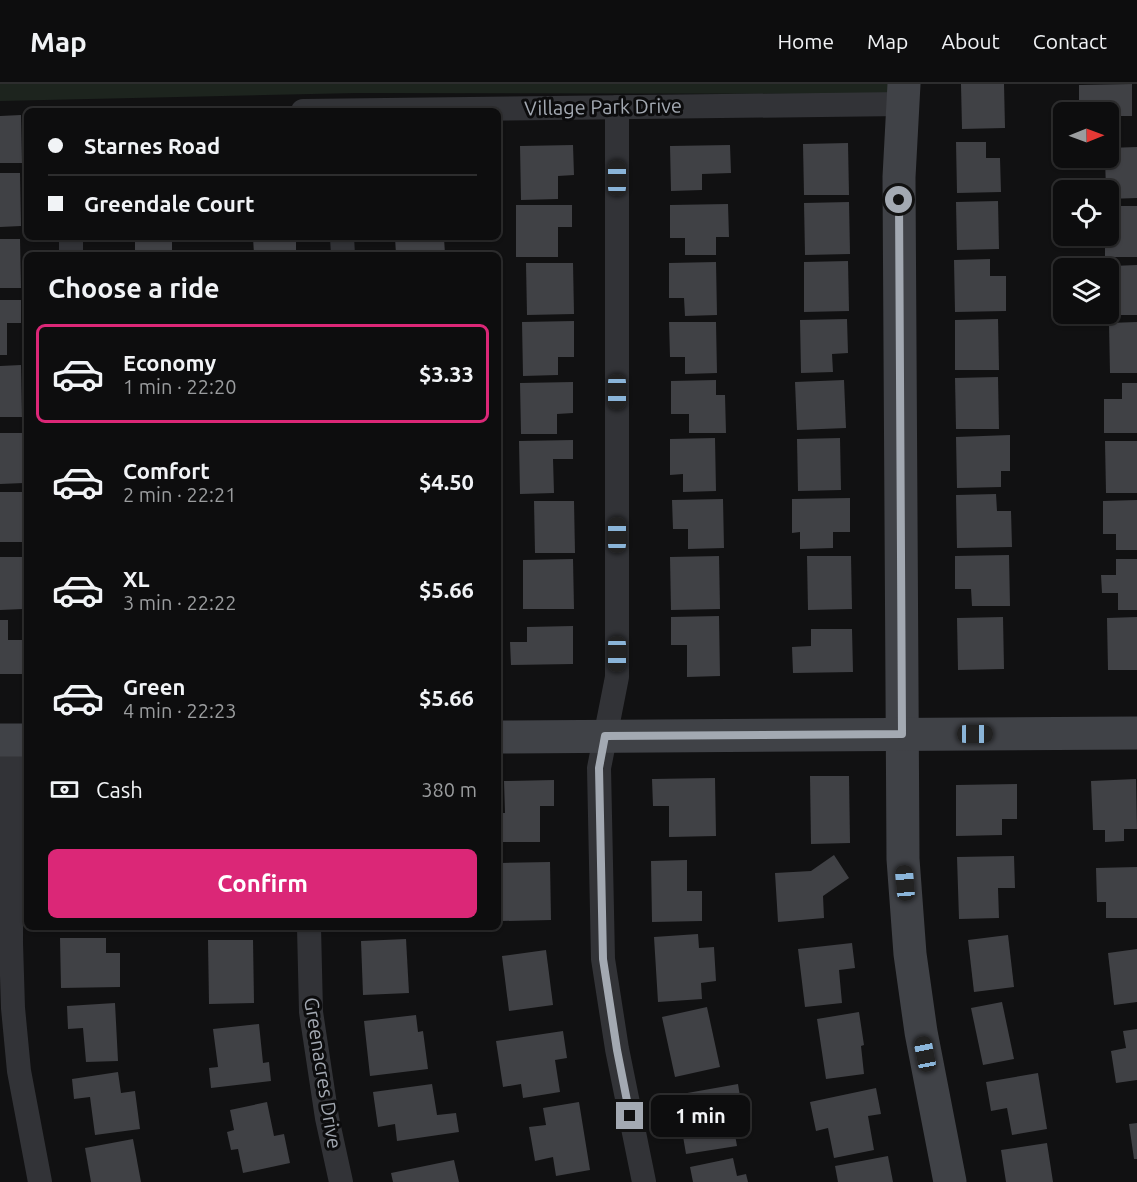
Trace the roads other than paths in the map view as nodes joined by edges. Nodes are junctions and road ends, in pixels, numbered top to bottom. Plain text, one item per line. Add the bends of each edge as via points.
1 (904, 94) edge
2 (617, 107) junction
3 (501, 109) edge
4 (1137, 733) edge
5 (902, 734) junction
6 (605, 736) junction
7 (501, 737) edge
8 (13, 740) edge
9 (309, 930) edge
10 (40, 1182) edge
11 (341, 1182) edge
12 (644, 1182) edge
13 (950, 1182) edge

1 - 2 street, Village Park Drive
1 - 5 main road via 899,177
2 - 3 street, Village Park Drive
2 - 6 street via 617,677
4 - 5 main road
5 - 6 main road
5 - 13 main road via 903,859 910,954
6 - 7 main road
6 - 12 street via 599,768 603,959
8 - 10 street via 13,1008
9 - 11 street, Greenacres Drive via 311,1012

